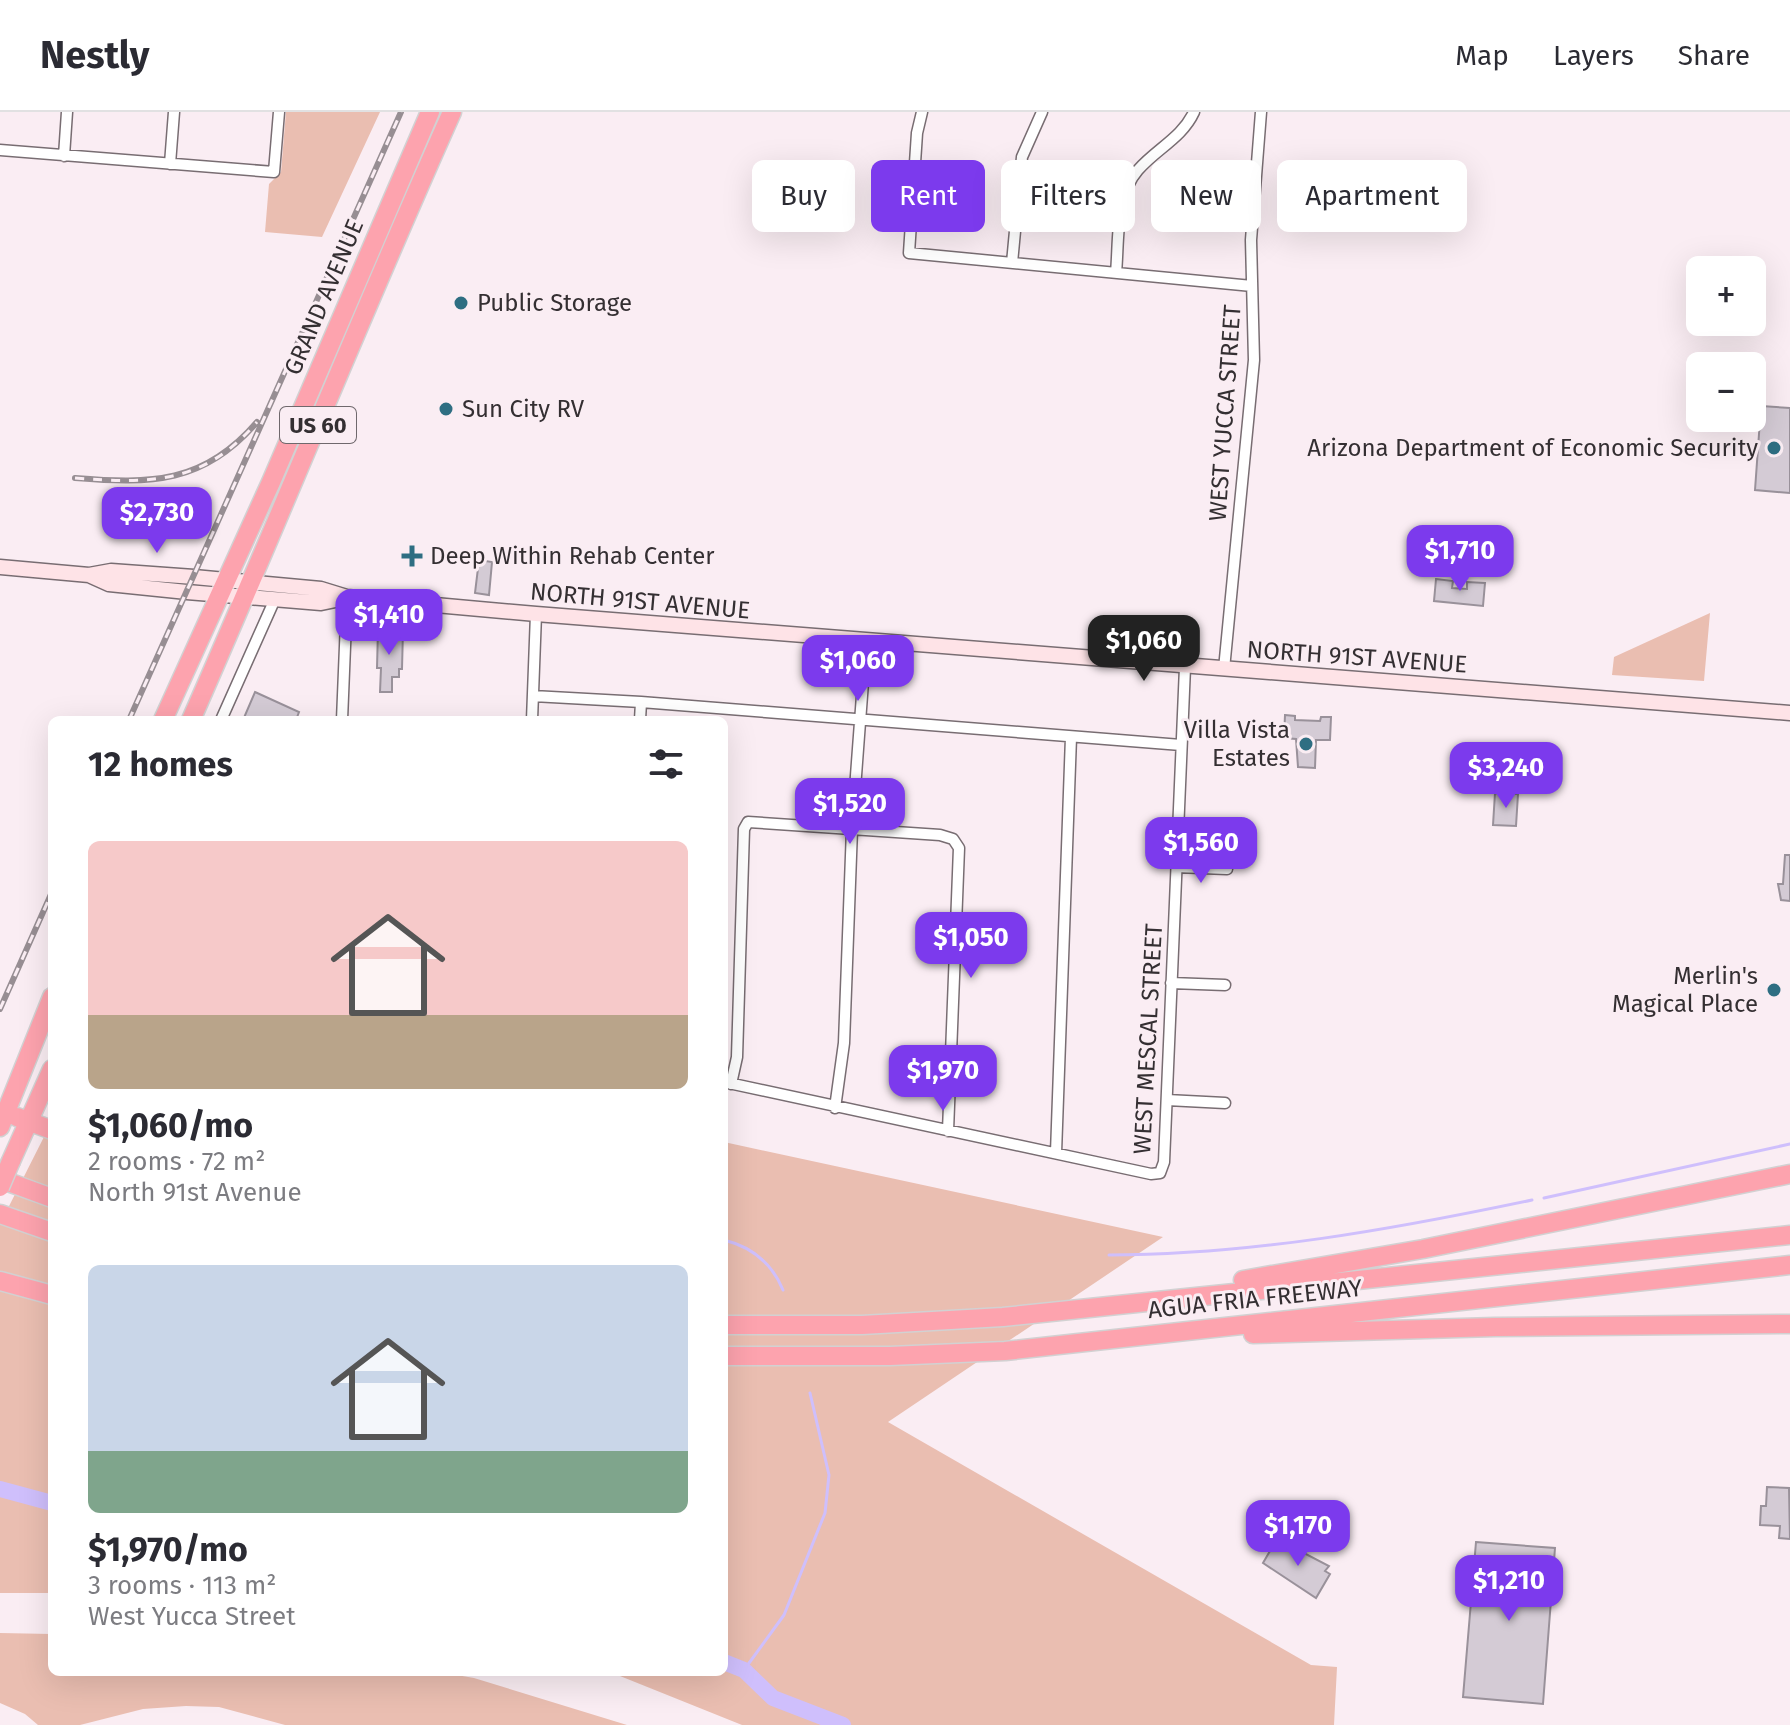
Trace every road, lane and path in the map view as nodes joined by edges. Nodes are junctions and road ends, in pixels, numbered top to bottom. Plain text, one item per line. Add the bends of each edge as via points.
1 (67, 112) edge
2 (174, 112) edge
3 (279, 112) edge
4 (922, 112) edge
5 (1042, 112) edge
6 (1194, 112) edge
7 (1261, 112) edge
8 (430, 113) edge
9 (450, 117) edge
10 (0, 150) edge
11 (64, 156) junction
12 (170, 164) junction
13 (1012, 263) junction
14 (374, 264) junction
15 (1116, 273) junction
16 (1252, 286) junction
17 (0, 567) edge
18 (223, 587) junction
19 (248, 590) junction
20 (347, 597) junction
21 (275, 599) junction
22 (536, 614) junction
23 (866, 642) junction
24 (1185, 667) junction
25 (1224, 669) junction
26 (533, 696) junction
27 (641, 702) junction
28 (1790, 713) edge
29 (165, 716) edge
30 (193, 716) edge
31 (223, 716) edge
32 (342, 716) edge
33 (532, 716) edge
34 (640, 716) edge
35 (860, 720) junction
36 (1071, 737) junction
37 (1181, 745) junction
38 (852, 829) junction
39 (1176, 867) junction
40 (1227, 869) dead end
41 (1171, 983) junction
42 (1225, 985) dead end
43 (48, 1007) edge
44 (48, 1078) edge
45 (728, 1083) edge
46 (1167, 1100) junction
47 (1225, 1103) dead end
48 (835, 1108) junction
49 (3, 1120) edge
50 (28, 1121) junction
51 (48, 1128) edge
52 (948, 1131) junction
53 (1056, 1153) junction
54 (1790, 1174) edge
55 (0, 1179) edge
56 (0, 1187) edge
57 (48, 1197) edge
58 (0, 1214) edge
59 (48, 1231) edge
60 (1790, 1235) edge
61 (1790, 1265) edge
62 (0, 1281) edge
63 (48, 1294) edge
64 (1003, 1317) junction
65 (1790, 1324) edge
66 (728, 1325) edge
67 (1005, 1351) junction
68 (728, 1356) edge

1 - 11 street
2 - 12 street
3 - 12 street via 274,172
4 - 13 street via 909,253
5 - 13 street via 1022,157
6 - 15 street via 1187,126 1130,181 1123,200
7 - 16 street, WEST YUCCA STREET
8 - 9 highway
8 - 14 highway, GRAND AVENUE / US 60
9 - 14 highway, GRAND AVENUE / US 60
10 - 11 street
11 - 12 street
13 - 15 street
14 - 18 highway, GRAND AVENUE / US 60
14 - 19 highway, GRAND AVENUE / US 60
15 - 16 street
16 - 25 street, WEST YUCCA STREET via 1254,360
17 - 18 main road, NORTH 91ST AVENUE via 89,575 111,571
18 - 19 main road, NORTH 91ST AVENUE
18 - 29 highway, GRAND AVENUE / US 60
19 - 20 main road, NORTH 91ST AVENUE via 321,589
19 - 21 main road, NORTH 91ST AVENUE
19 - 30 highway, GRAND AVENUE / US 60
20 - 21 main road, NORTH 91ST AVENUE via 321,603
20 - 22 main road, NORTH 91ST AVENUE
20 - 32 street
21 - 31 street
22 - 23 main road, NORTH 91ST AVENUE
22 - 26 street
23 - 24 main road, NORTH 91ST AVENUE
23 - 35 street
24 - 25 main road, NORTH 91ST AVENUE
24 - 37 street, WEST MESCAL STREET
25 - 28 main road, NORTH 91ST AVENUE
26 - 27 street
26 - 33 street
27 - 34 street
27 - 35 street
35 - 36 street
35 - 38 street
36 - 37 street
36 - 53 street
37 - 39 street, WEST MESCAL STREET
38 - 45 street via 748,822 744,829 737,1057
38 - 48 street via 844,1043
38 - 52 street via 953,839 959,848
39 - 40 street
39 - 41 street, WEST MESCAL STREET
41 - 42 street
41 - 46 street, WEST MESCAL STREET
43 - 49 highway
44 - 50 highway
45 - 48 street
46 - 47 street
46 - 53 street, WEST MESCAL STREET via 1160,1173
48 - 52 street
49 - 50 highway
50 - 51 highway
50 - 56 highway, bridge
52 - 53 street
54 - 64 highway via 1296,1273 1038,1303
55 - 57 highway
58 - 59 highway
60 - 64 highway, AGUA FRIA FREEWAY
61 - 67 highway, AGUA FRIA FREEWAY
62 - 63 highway
64 - 66 highway, AGUA FRIA FREEWAY
65 - 67 highway via 1360,1330 1224,1335 1042,1354
67 - 68 highway, AGUA FRIA FREEWAY

